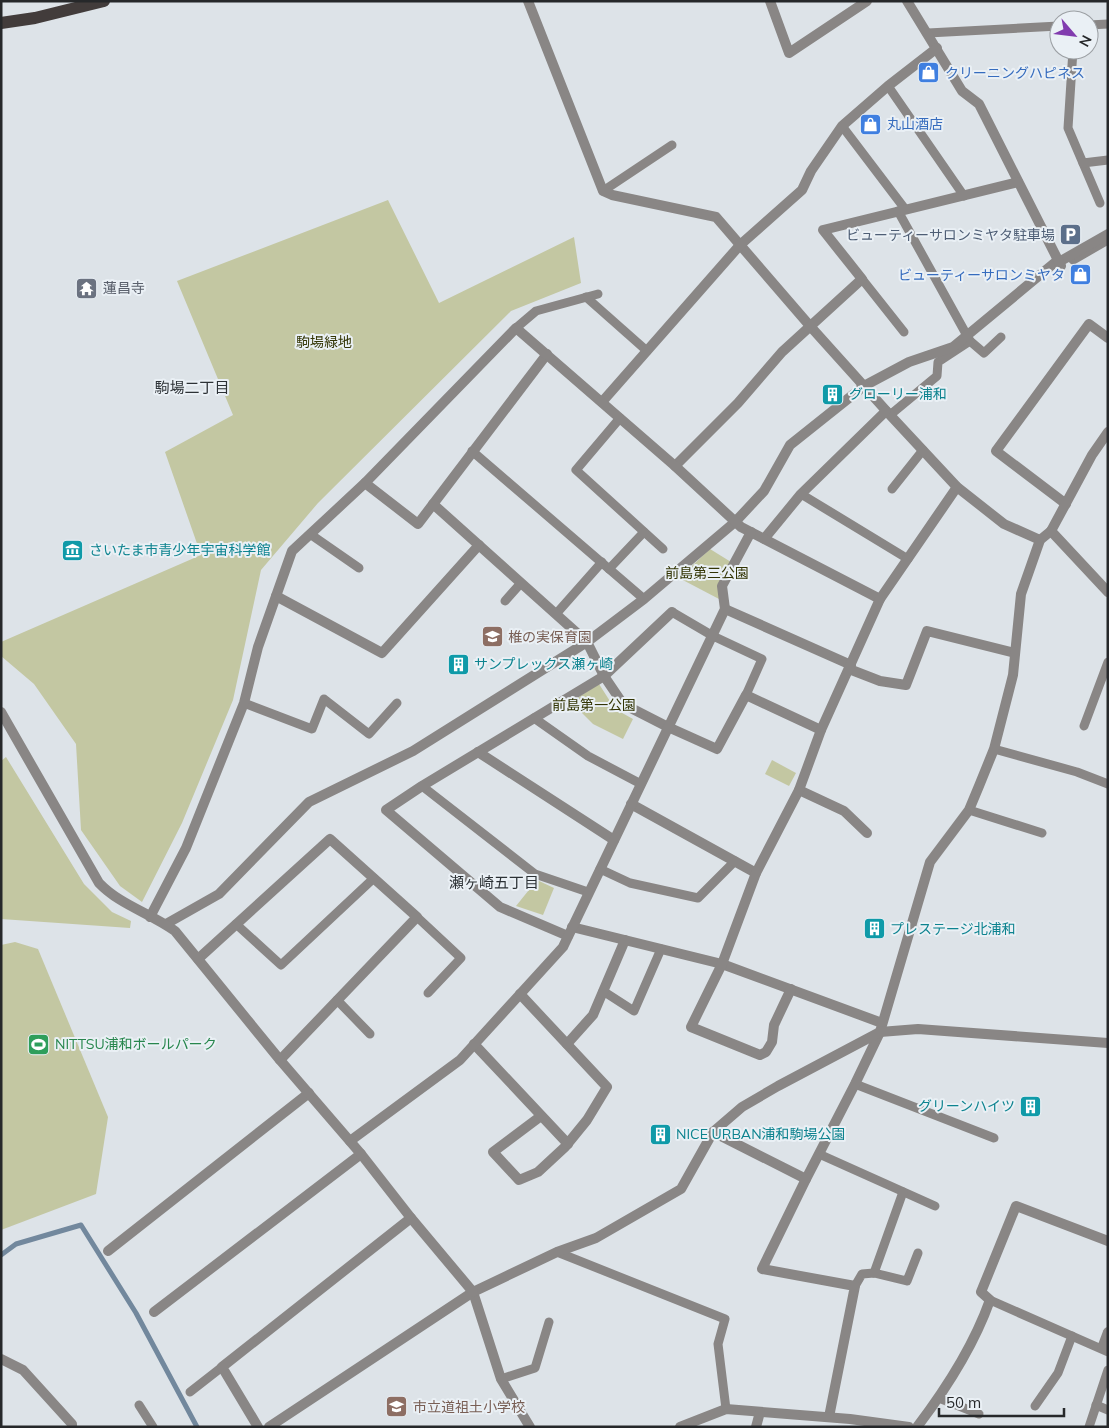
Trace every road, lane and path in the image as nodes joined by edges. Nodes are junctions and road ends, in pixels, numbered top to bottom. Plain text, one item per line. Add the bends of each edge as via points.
1 (104, 1) edge
2 (528, 1) edge
3 (770, 1) edge
4 (867, 1) edge
5 (907, 1) edge
6 (1, 23) edge
7 (1049, 27) edge
8 (928, 34) junction
9 (936, 48) junction
10 (1072, 60) edge
11 (888, 86) junction
12 (842, 126) junction
13 (672, 145) dead end
14 (1108, 160) edge
15 (1083, 163) junction
16 (1018, 182) junction
17 (602, 191) junction
18 (964, 196) junction
19 (1100, 203) dead end
20 (902, 210) junction
21 (1108, 234) edge
22 (1108, 240) edge
23 (740, 246) junction
24 (1059, 263) junction
25 (862, 279) junction
26 (598, 294) dead end
27 (586, 298) junction
28 (810, 326) junction
29 (516, 328) junction
30 (904, 332) dead end
31 (1001, 337) dead end
32 (968, 338) junction
33 (1108, 338) edge
34 (646, 351) junction
35 (547, 354) junction
36 (864, 386) junction
37 (602, 402) junction
38 (888, 413) junction
39 (620, 418) junction
40 (1108, 432) edge
41 (923, 450) junction
42 (472, 451) junction
43 (675, 466) junction
44 (365, 483) junction
45 (957, 486) junction
46 (892, 490) dead end
47 (801, 494) junction
48 (433, 504) junction
49 (1066, 504) junction
50 (735, 522) junction
51 (1051, 531) junction
52 (644, 532) junction
53 (751, 532) junction
54 (310, 534) junction
55 (764, 539) junction
56 (1040, 540) junction
57 (479, 545) junction
58 (663, 549) dead end
59 (908, 559) junction
60 (606, 566) junction
61 (359, 568) dead end
62 (521, 583) junction
63 (1108, 592) edge
64 (276, 596) junction
65 (644, 599) junction
66 (880, 599) junction
67 (505, 601) dead end
68 (725, 609) junction
69 (672, 612) joint
70 (556, 614) junction
71 (713, 636) junction
72 (587, 642) junction
73 (1015, 653) junction
74 (1108, 662) edge
75 (850, 667) junction
76 (604, 676) junction
77 (746, 695) junction
78 (244, 703) junction
79 (397, 703) dead end
80 (1, 712) edge
81 (534, 718) junction
82 (1084, 726) dead end
83 (668, 727) junction
84 (821, 730) junction
85 (994, 749) junction
86 (478, 752) junction
87 (641, 784) junction
88 (1108, 784) edge
89 (422, 786) junction
90 (799, 790) junction
91 (631, 804) junction
92 (969, 810) junction
93 (868, 833) dead end
94 (1042, 833) dead end
95 (614, 840) junction
96 (735, 861) junction
97 (600, 869) junction
98 (756, 873) junction
99 (374, 878) junction
100 (588, 892) junction
101 (150, 916) junction
102 (417, 917) junction
103 (166, 924) junction
104 (236, 924) junction
105 (570, 931) junction
106 (625, 940) junction
107 (661, 949) junction
108 (198, 959) junction
109 (722, 964) junction
110 (791, 989) junction
111 (603, 991) junction
112 (428, 993) dead end
113 (520, 994) junction
114 (337, 1000) junction
115 (881, 1027) junction
116 (370, 1034) dead end
117 (1108, 1043) edge
118 (474, 1044) junction
119 (567, 1044) junction
120 (280, 1060) junction
121 (856, 1084) junction
122 (309, 1093) junction
123 (541, 1116) junction
124 (713, 1132) junction
125 (994, 1138) dead end
126 (350, 1141) junction
127 (568, 1144) junction
128 (361, 1154) junction
129 (819, 1154) junction
130 (806, 1179) junction
131 (903, 1192) junction
132 (935, 1206) dead end
133 (411, 1218) junction
134 (1108, 1241) edge
135 (108, 1250) dead end
136 (557, 1252) junction
137 (918, 1253) dead end
138 (874, 1273) junction
139 (855, 1286) junction
140 (473, 1292) junction
141 (990, 1300) junction
142 (154, 1312) dead end
143 (549, 1322) dead end
144 (1108, 1332) edge
145 (1072, 1336) junction
146 (1105, 1350) edge
147 (1, 1359) edge
148 (222, 1367) junction
149 (1108, 1370) edge
150 (501, 1379) junction
151 (190, 1392) dead end
152 (939, 1398) junction
153 (139, 1405) dead end
154 (1096, 1405) junction
155 (1035, 1406) dead end
156 (726, 1409) junction
157 (1108, 1410) edge
158 (760, 1412) junction
159 (979, 1414) dead end
160 (829, 1417) junction
161 (849, 1423) edge
162 (72, 1427) edge
163 (153, 1427) edge
164 (258, 1427) edge
165 (269, 1427) edge
166 (530, 1427) edge
167 (680, 1427) edge
168 (756, 1427) edge
169 (909, 1427) edge
170 (917, 1427) edge
171 (1089, 1427) edge

1 - 6 main road
2 - 17 street
3 - 4 street via 789,53
5 - 8 street
7 - 8 lane
8 - 9 street
9 - 11 street
9 - 16 street via 962,91 979,104
10 - 15 lane via 1068,128
11 - 12 street
11 - 18 lane
12 - 20 lane
12 - 23 street via 802,190
13 - 17 lane
14 - 15 lane
15 - 19 lane
16 - 18 street
16 - 24 street
17 - 23 street via 716,217
18 - 20 street
20 - 25 street via 824,230
20 - 32 lane
21 - 24 street
22 - 24 lane
23 - 28 street
23 - 34 street
24 - 32 street
25 - 28 street
25 - 30 lane
26 - 27 lane
27 - 29 lane via 536,311
27 - 34 lane
28 - 36 street
28 - 43 street
29 - 35 street
29 - 44 street
31 - 32 lane via 984,353
32 - 36 street via 953,347 909,362
32 - 38 lane via 938,362 937,376
33 - 49 street via 1089,324 996,451
34 - 37 street
35 - 37 street
35 - 42 street
36 - 38 street
36 - 50 street via 790,445 764,491
37 - 39 street
38 - 41 street
38 - 47 street
39 - 43 street
39 - 52 lane via 576,470
40 - 49 street
41 - 45 street
41 - 46 lane
42 - 48 street
42 - 60 lane
43 - 50 street
44 - 48 street via 418,524
44 - 54 street
45 - 56 street via 1004,524
45 - 59 street
47 - 55 street
47 - 59 lane
48 - 57 street
49 - 51 street
50 - 53 street
50 - 65 street
51 - 56 street
51 - 63 street
52 - 58 lane
52 - 60 lane
53 - 55 street
53 - 68 street via 722,586
54 - 61 lane
54 - 64 street via 292,551
55 - 66 street
56 - 73 street via 1021,594
57 - 62 street
57 - 64 street via 382,653
59 - 66 street
60 - 65 lane
60 - 70 lane
62 - 67 lane
62 - 70 street
64 - 78 street via 258,647
65 - 72 street
66 - 75 street
68 - 71 street
68 - 75 street
69 - 71 lane
69 - 76 street
70 - 72 street
71 - 77 lane via 762,660
71 - 83 street
72 - 76 street
72 - 103 street via 414,751 309,802 220,894
73 - 75 street via 927,631 906,685 880,681
73 - 85 street via 1014,675
74 - 82 lane
75 - 84 street
76 - 81 street
76 - 83 street via 623,704
77 - 83 street via 717,749
77 - 84 street
78 - 79 lane via 312,729 324,699 369,734
78 - 101 street via 186,848
80 - 101 street via 99,883 117,898
81 - 86 street
81 - 87 lane via 588,756
83 - 87 street
84 - 90 street
85 - 88 lane
85 - 92 street
86 - 89 street
86 - 95 street
87 - 91 street
89 - 100 lane via 535,874
89 - 105 street via 386,810 500,907
90 - 93 street via 844,811
90 - 98 street
91 - 95 street
91 - 96 street
92 - 94 lane
92 - 115 street via 930,862
95 - 97 street
96 - 97 lane via 698,898 630,882
96 - 98 street
97 - 100 street
98 - 109 street
99 - 102 street
99 - 104 street via 330,839
99 - 104 lane via 281,965
100 - 105 street
101 - 103 street
102 - 112 lane via 461,958
102 - 114 street
103 - 108 street
104 - 108 street
105 - 106 street
105 - 113 street via 562,947
106 - 107 street
106 - 111 street
107 - 109 street
107 - 111 lane via 634,1011
108 - 120 street
109 - 110 street
109 - 110 street via 691,1026 760,1055 772,1042 774,1025
110 - 115 street
111 - 119 street via 593,1015
113 - 118 street
113 - 119 street
114 - 116 lane
114 - 120 street
115 - 117 street
115 - 121 street
115 - 124 street via 742,1107
118 - 123 street
118 - 126 street via 460,1060
119 - 127 street via 607,1087
120 - 122 street
121 - 125 lane
121 - 129 street
122 - 126 street
122 - 135 street
123 - 127 street
123 - 127 street via 493,1152 519,1180 538,1172
124 - 130 street
124 - 136 street via 681,1189 596,1238
126 - 128 street
128 - 133 street
128 - 142 street
129 - 130 street
129 - 131 lane
130 - 139 street via 762,1269
131 - 132 lane
131 - 138 lane
133 - 140 street
133 - 148 street
134 - 141 street via 1016,1206 981,1292
136 - 140 street
136 - 156 lane via 725,1319 718,1344
137 - 138 lane via 907,1281
138 - 139 lane via 862,1274
139 - 160 street
140 - 150 street
140 - 165 street
141 - 145 lane
141 - 152 street via 983,1320
143 - 150 lane via 534,1368
144 - 146 street
145 - 146 lane
145 - 155 lane via 1058,1373
147 - 162 street via 23,1370
148 - 151 lane
148 - 164 street
149 - 154 lane
150 - 166 street
152 - 159 lane
152 - 170 street
153 - 163 lane
154 - 157 lane
154 - 171 lane
156 - 158 street
156 - 167 street
158 - 160 street
158 - 168 street
160 - 161 street
161 - 169 street

